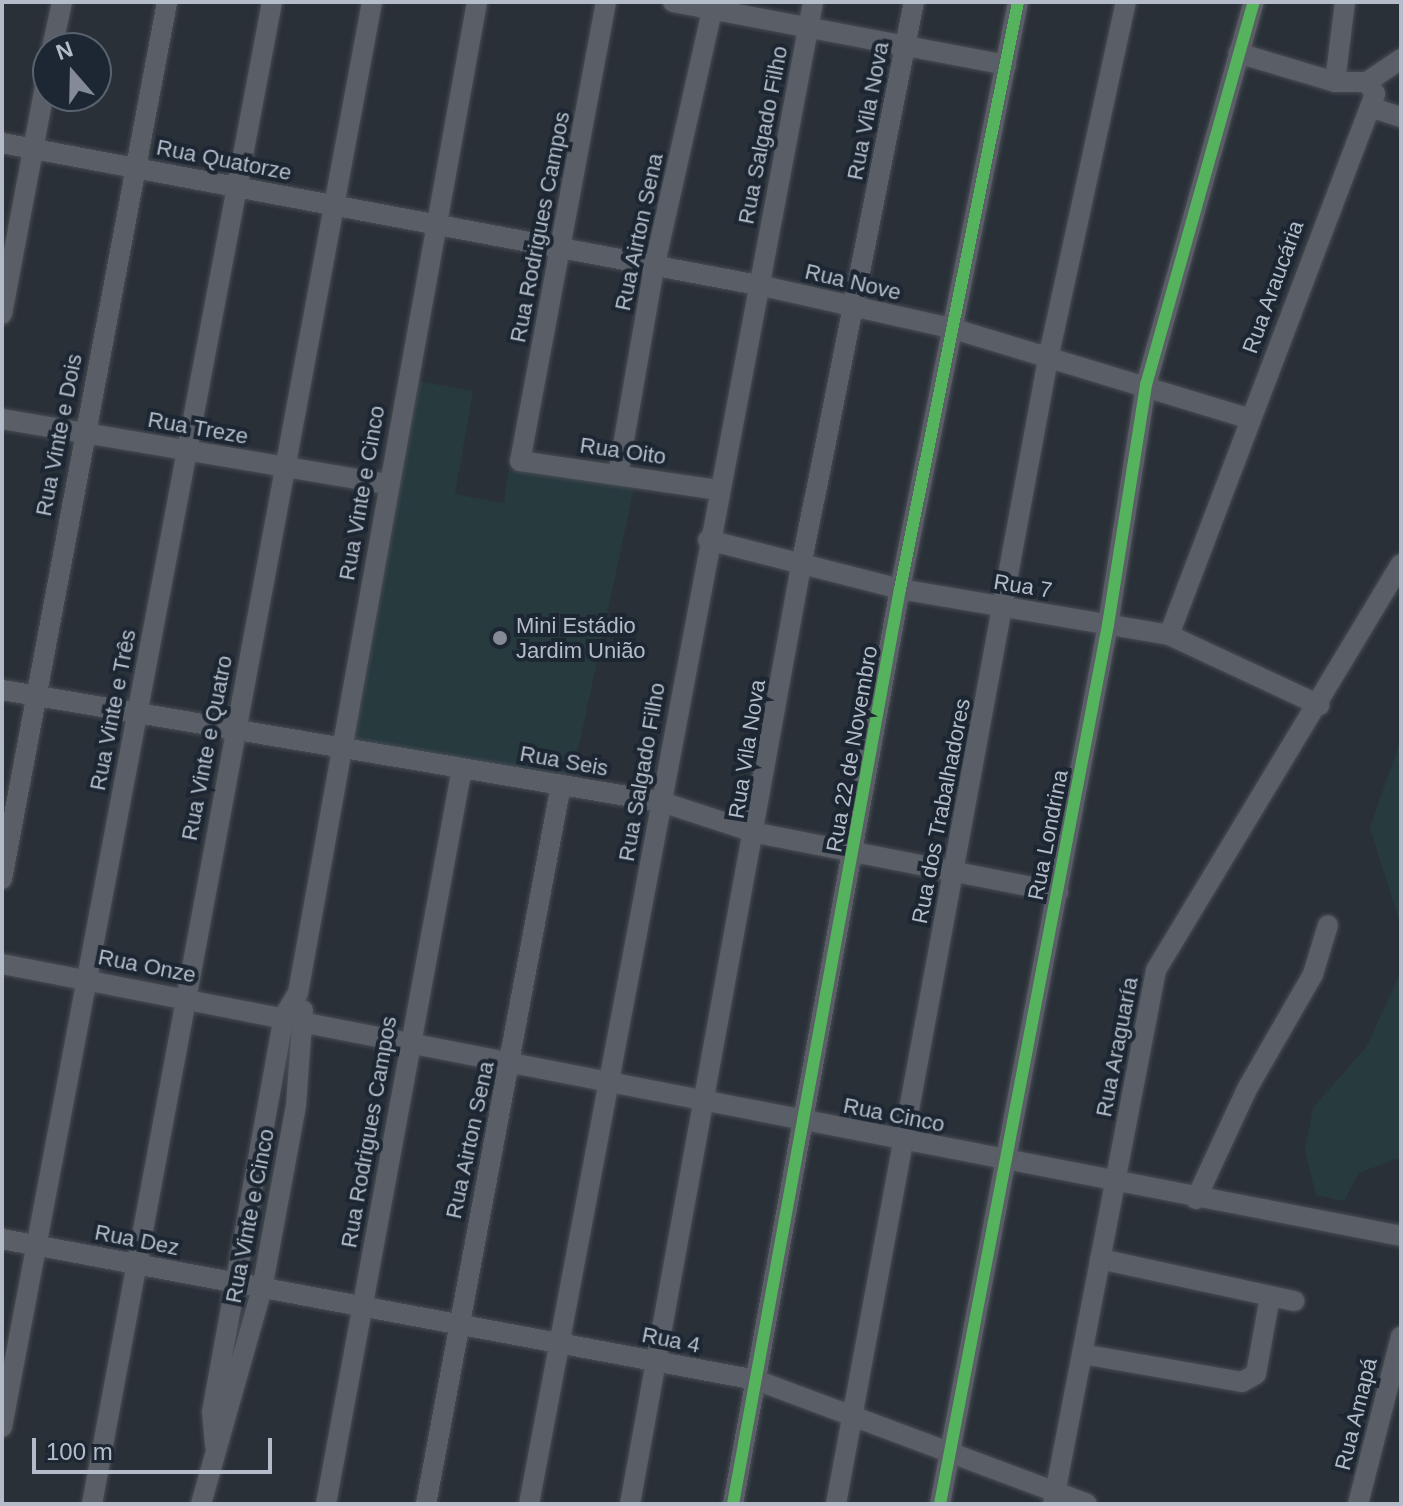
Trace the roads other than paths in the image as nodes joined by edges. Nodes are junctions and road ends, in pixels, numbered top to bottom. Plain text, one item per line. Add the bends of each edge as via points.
1 (62, 2) edge
2 (167, 2) edge
3 (272, 2) edge
4 (372, 2) edge
5 (477, 2) edge
6 (606, 2) edge
7 (673, 2) edge
8 (813, 2) edge
9 (914, 2) edge
10 (1018, 2) edge
11 (1126, 2) edge
12 (1254, 2) edge
13 (1345, 2) edge
14 (713, 7) edge
15 (808, 27) junction
16 (55, 32) edge
17 (905, 44) junction
18 (1238, 53) junction
19 (1401, 59) edge
20 (1006, 65) junction
21 (1335, 82) junction
22 (1367, 82) junction
23 (1370, 107) junction
24 (40, 112) edge
25 (1401, 117) edge
26 (2, 143) edge
27 (33, 149) junction
28 (133, 167) junction
29 (238, 187) junction
30 (336, 205) junction
31 (437, 224) junction
32 (560, 250) junction
33 (654, 268) junction
34 (758, 285) junction
35 (853, 306) junction
36 (2, 314) edge
37 (951, 328) junction
38 (1048, 359) junction
39 (1146, 385) junction
40 (2, 419) edge
41 (1250, 419) junction
42 (84, 433) junction
43 (187, 450) junction
44 (520, 461) joint
45 (287, 467) junction
46 (618, 474) junction
47 (387, 484) junction
48 (718, 490) junction
49 (708, 540) junction
50 (1401, 564) edge
51 (801, 566) junction
52 (900, 589) junction
53 (1006, 608) junction
54 (1108, 625) junction
55 (1169, 635) junction
56 (2, 690) edge
57 (32, 696) junction
58 (1319, 705) junction
59 (137, 714) junction
60 (235, 730) junction
61 (340, 752) junction
62 (462, 768) junction
63 (561, 785) junction
64 (662, 802) junction
65 (757, 833) junction
66 (854, 850) junction
67 (953, 872) junction
68 (2, 879) edge
69 (1058, 892) junction
70 (1328, 925) dead end
71 (2, 964) edge
72 (87, 979) junction
73 (298, 993) junction
74 (183, 997) junction
75 (284, 1016) junction
76 (307, 1020) junction
77 (410, 1039) junction
78 (511, 1060) junction
79 (610, 1080) junction
80 (709, 1098) junction
81 (808, 1122) junction
82 (902, 1142) junction
83 (1005, 1160) junction
84 (1114, 1184) junction
85 (1196, 1199) junction
86 (1401, 1236) edge
87 (2, 1239) edge
88 (36, 1246) junction
89 (1100, 1259) junction
90 (137, 1263) junction
91 (237, 1286) junction
92 (262, 1289) junction
93 (1270, 1296) junction
94 (1295, 1301) dead end
95 (361, 1306) junction
96 (456, 1326) junction
97 (1401, 1336) edge
98 (560, 1343) junction
99 (1082, 1354) junction
100 (658, 1363) junction
101 (756, 1380) junction
102 (855, 1416) junction
103 (2, 1427) edge
104 (215, 1445) junction
105 (949, 1457) junction
106 (1054, 1498) edge
107 (92, 1504) edge
108 (201, 1504) edge
109 (326, 1504) edge
110 (426, 1504) edge
111 (529, 1504) edge
112 (630, 1504) edge
113 (733, 1504) edge
114 (836, 1504) edge
115 (940, 1504) edge
116 (1087, 1504) edge
117 (1358, 1504) edge

1 - 16 street
2 - 28 street, Rua Vinte e Dois
3 - 29 street, Rua Vinte e Três
4 - 30 street, Rua Vinte e Quatro
5 - 31 street, Rua Vinte e Cinco
6 - 32 street, Rua Rodrigues Campos
7 - 14 street
8 - 15 street, Rua Salgado Filho
9 - 17 street, Rua Vila Nova
10 - 20 street, Rua 22 de Novembro
11 - 38 street, Rua dos Trabalhadores
12 - 18 street, Rua Londrina
13 - 21 street
14 - 15 street
14 - 33 street, Rua Airton Sena
15 - 17 street
15 - 34 street, Rua Salgado Filho
17 - 20 street
17 - 35 street, Rua Vila Nova
18 - 21 street
18 - 39 street, Rua Londrina
19 - 22 street
20 - 37 street, Rua 22 de Novembro
21 - 22 street
22 - 23 street, Rua Araucária via 1375,94
23 - 25 street
23 - 41 street, Rua Araucária
24 - 27 street
26 - 27 street, Rua Quatorze
27 - 28 street, Rua Quatorze
27 - 36 street
28 - 29 street, Rua Quatorze
28 - 42 street, Rua Vinte e Dois
29 - 30 street, Rua Quatorze
29 - 43 street, Rua Vinte e Três
30 - 31 street, Rua Quatorze
30 - 45 street, Rua Vinte e Quatro
31 - 32 street, Rua Nove
31 - 47 street, Rua Vinte e Cinco
32 - 33 street, Rua Nove
32 - 44 street, Rua Rodrigues Campos
33 - 34 street, Rua Nove
33 - 46 street, Rua Airton Sena
34 - 35 street, Rua Nove
34 - 48 street, Rua Salgado Filho
35 - 37 street, Rua Nove
35 - 51 street, Rua Vila Nova
37 - 38 street, Rua Nove
37 - 52 street, Rua 22 de Novembro
38 - 39 street, Rua Nove
38 - 53 street, Rua dos Trabalhadores
39 - 41 street, Rua Nove
39 - 54 street, Rua Londrina
40 - 42 street, Rua Treze
41 - 55 street, Rua Araucária
42 - 43 street, Rua Treze
42 - 57 street, Rua Vinte e Dois
43 - 45 street, Rua Treze
43 - 59 street, Rua Vinte e Três
44 - 46 street, Rua Oito
45 - 47 street, Rua Treze
45 - 60 street, Rua Vinte e Quatro
46 - 48 street, Rua Oito
47 - 61 street, Rua Vinte e Cinco
48 - 49 street, Rua Salgado Filho
49 - 51 street, Rua 7
49 - 64 street, Rua Salgado Filho
50 - 58 street, Rua Araguaría
51 - 52 street, Rua 7
51 - 65 street, Rua Vila Nova
52 - 53 street, Rua 7
52 - 66 street, Rua 22 de Novembro
53 - 54 street, Rua 7
53 - 67 street, Rua dos Trabalhadores
54 - 55 street, Rua 7
54 - 69 street, Rua Londrina
55 - 58 street, Rua 7
56 - 57 street, Rua Seis
57 - 59 street, Rua Seis
57 - 68 street, Rua Vinte e Dois
58 - 84 street, Rua Araguaría via 1156,970
59 - 60 street, Rua Seis
59 - 72 street, Rua Vinte e Três
60 - 61 street, Rua Seis
60 - 74 street, Rua Vinte e Quatro
61 - 62 street, Rua Seis
61 - 73 street, Rua Vinte e Cinco
62 - 63 street, Rua Seis
62 - 77 street, Rua Rodrigues Campos
63 - 64 street, Rua Seis
63 - 78 street, Rua Airton Sena
64 - 65 street, Rua Seis
64 - 79 street, Rua Salgado Filho
65 - 66 street, Rua Seis
65 - 80 street, Rua Vila Nova
66 - 67 street, Rua Seis
66 - 81 street, Rua 22 de Novembro
67 - 69 street, Rua Seis
67 - 82 street, Rua dos Trabalhadores
69 - 83 street, Rua Londrina
70 - 85 street via 1308,986 1247,1089
71 - 72 street, Rua Onze
72 - 74 street, Rua Onze
72 - 88 street, Rua Vinte e Três
73 - 75 street, Rua Vinte e Cinco
73 - 76 street, Rua Vinte e Cinco
74 - 75 street, Rua Onze
74 - 90 street, Rua Vinte e Quatro
75 - 76 street, Rua Cinco
75 - 91 street, Rua Vinte e Cinco
76 - 77 street, Rua Cinco
76 - 92 street, Rua Vinte e Cinco
77 - 78 street, Rua Cinco
77 - 95 street, Rua Rodrigues Campos
78 - 79 street, Rua Cinco
78 - 96 street, Rua Airton Sena
79 - 80 street, Rua Cinco
79 - 98 street, Rua Salgado Filho
80 - 81 street, Rua Cinco
80 - 100 street, Rua Vila Nova
81 - 82 street, Rua Cinco
81 - 101 street, Rua 22 de Novembro
82 - 83 street, Rua Cinco
82 - 102 street, Rua dos Trabalhadores
83 - 84 street, Rua Cinco
83 - 105 street, Rua Londrina
84 - 85 street, Rua Cinco
84 - 89 street, Rua Araguaría
85 - 86 street, Rua Cinco
87 - 88 street, Rua Dez
88 - 90 street, Rua Dez
88 - 103 street, Rua Vinte e Três
89 - 93 street
89 - 99 street, Rua Araguaría
90 - 91 street, Rua Dez
90 - 107 street, Rua Vinte e Quatro
91 - 92 street, Rua Dez
91 - 104 street, Rua Vinte e Cinco via 212,1412
92 - 95 street, Rua 4
92 - 104 street, Rua Vinte e Cinco via 230,1414
93 - 94 street
93 - 99 street via 1256,1374 1248,1380
95 - 96 street, Rua 4
95 - 109 street, Rua Rodrigues Campos
96 - 98 street, Rua 4
96 - 110 street, Rua Airton Sena
97 - 117 street, Rua Amapá
98 - 100 street, Rua 4
98 - 111 street, Rua Salgado Filho
99 - 106 street, Rua Araguaría
100 - 101 street, Rua 4
100 - 112 street, Rua Vila Nova
101 - 102 street, Rua 4
101 - 113 street, Rua 22 de Novembro
102 - 105 street, Rua 4
102 - 114 street, Rua dos Trabalhadores
104 - 108 street, Rua Vinte e Cinco
105 - 106 street, Rua 4
105 - 115 street, Rua Londrina
106 - 116 street, Rua 4

